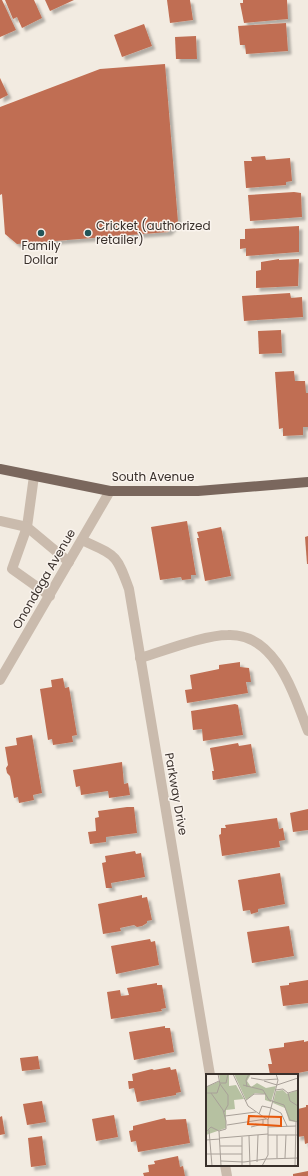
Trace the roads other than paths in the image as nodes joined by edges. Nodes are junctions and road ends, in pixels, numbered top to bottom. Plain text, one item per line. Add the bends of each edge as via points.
1 (0, 469) edge
2 (34, 476) junction
3 (308, 482) edge
4 (110, 491) junction
5 (0, 521) edge
6 (27, 527) junction
7 (82, 540) junction
8 (69, 562) junction
9 (50, 596) junction
10 (140, 658) junction
11 (0, 680) edge
12 (308, 731) edge
13 (210, 1074) edge
14 (225, 1166) edge
15 (227, 1176) edge

1 - 2 main road, South Avenue
2 - 4 main road, South Avenue
2 - 6 street
3 - 4 main road, South Avenue via 198,491
4 - 7 street, Onondaga Avenue
5 - 6 street
6 - 8 street
6 - 9 street via 12,569
7 - 8 street, Onondaga Avenue
7 - 10 street, Parkway Drive via 111,553 119,563 129,589
8 - 9 street, Onondaga Avenue
9 - 11 street, Onondaga Avenue
10 - 12 street via 215,636 236,635 256,642 275,660 295,698
10 - 13 street, Parkway Drive
14 - 15 street

